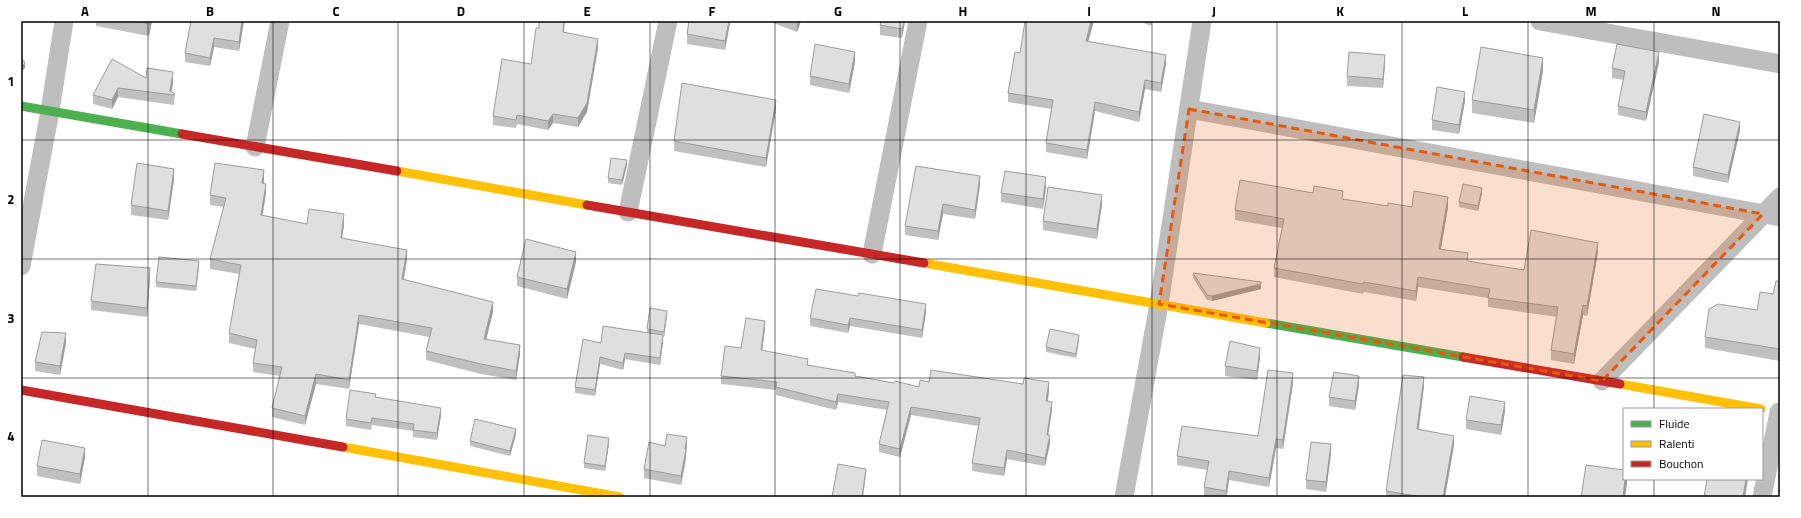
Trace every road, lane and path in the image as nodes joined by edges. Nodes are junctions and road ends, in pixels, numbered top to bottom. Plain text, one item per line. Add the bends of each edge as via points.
1 (64, 21) edge
2 (280, 21) edge
3 (668, 21) edge
4 (918, 21) edge
5 (1202, 21) edge
6 (1540, 21) edge
7 (1780, 64) edge
8 (21, 106) edge
9 (1189, 109) junction
10 (50, 111) junction
11 (255, 147) junction
12 (1780, 197) edge
13 (628, 212) junction
14 (1772, 216) edge
15 (872, 254) junction
16 (21, 266) edge
17 (1159, 304) junction
18 (1602, 381) junction
19 (21, 390) edge
20 (1753, 408) edge
21 (1770, 411) edge
22 (620, 497) edge
23 (1124, 497) edge
24 (1762, 497) edge

1 - 10 street
2 - 11 street
3 - 13 street
4 - 15 street
5 - 9 street
6 - 7 street
8 - 10 street
9 - 14 street
9 - 17 street
10 - 11 street
10 - 16 street
11 - 13 street
12 - 14 street
13 - 15 street
14 - 18 street
15 - 17 street
17 - 18 street
17 - 23 street
18 - 20 street
19 - 22 street
21 - 24 street

